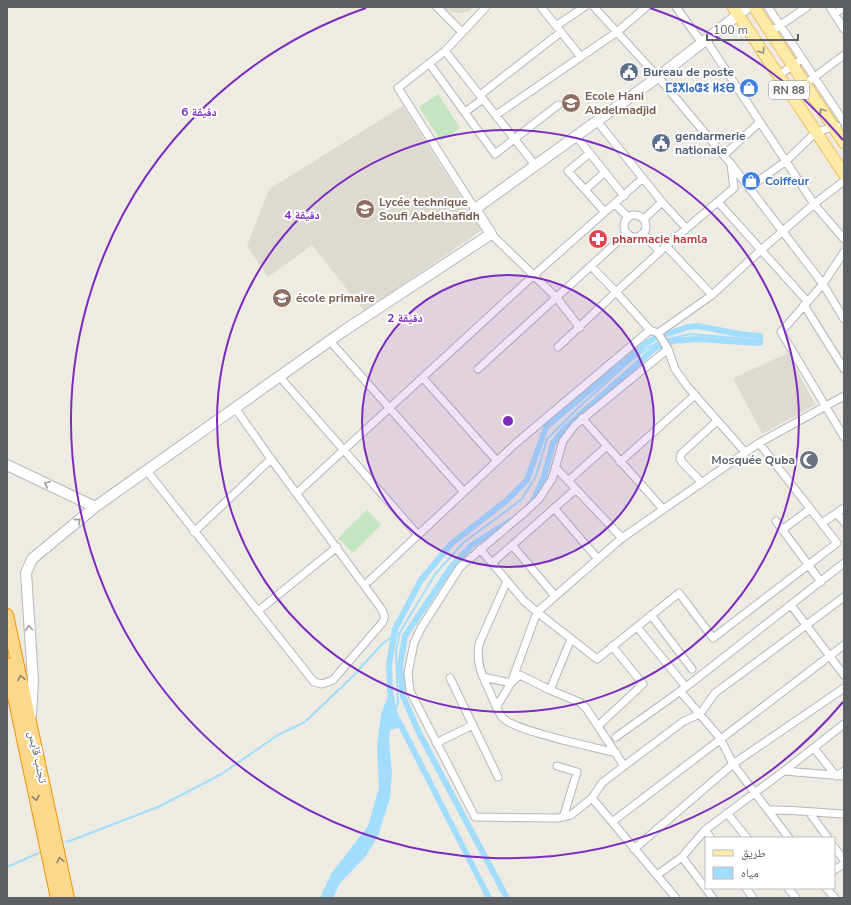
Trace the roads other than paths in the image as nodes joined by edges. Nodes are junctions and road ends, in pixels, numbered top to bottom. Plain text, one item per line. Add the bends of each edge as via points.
1 (436, 7) edge
2 (486, 7) edge
3 (541, 7) edge
4 (584, 7) edge
5 (594, 7) edge
6 (646, 7) edge
7 (676, 7) edge
8 (748, 7) edge
9 (754, 7) edge
10 (768, 7) edge
11 (807, 7) edge
12 (830, 7) edge
13 (844, 7) edge
14 (735, 10) edge
15 (835, 14) junction
16 (780, 25) junction
17 (559, 29) junction
18 (844, 29) edge
19 (462, 32) junction
20 (617, 32) junction
21 (770, 32) junction
22 (704, 41) junction
23 (445, 50) junction
24 (844, 55) edge
25 (581, 57) junction
26 (802, 59) junction
27 (429, 63) junction
28 (793, 66) junction
29 (779, 75) junction
30 (658, 77) junction
31 (815, 78) junction
32 (805, 84) junction
33 (482, 97) junction
34 (558, 105) dead end
35 (465, 112) junction
36 (496, 115) junction
37 (597, 121) junction
38 (760, 122) junction
39 (844, 123) edge
40 (833, 127) junction
41 (816, 132) junction
42 (576, 136) junction
43 (515, 138) junction
44 (844, 143) edge
45 (590, 153) junction
46 (724, 155) junction
47 (786, 161) junction
48 (731, 164) junction
49 (535, 165) junction
50 (605, 172) junction
51 (844, 174) edge
52 (643, 178) junction
53 (844, 181) edge
54 (750, 187) junction
55 (585, 190) junction
56 (624, 196) junction
57 (662, 202) junction
58 (718, 202) junction
59 (615, 204) junction
60 (814, 204) junction
61 (475, 209) junction
62 (605, 212) junction
63 (628, 217) junction
64 (644, 218) junction
65 (686, 228) junction
66 (783, 231) junction
67 (627, 233) junction
68 (491, 234) junction
69 (643, 234) junction
70 (844, 239) edge
71 (666, 246) junction
72 (761, 250) junction
73 (660, 252) junction
74 (844, 252) edge
75 (591, 266) junction
76 (534, 275) junction
77 (823, 284) junction
78 (616, 292) junction
79 (712, 295) junction
80 (557, 298) junction
81 (806, 302) junction
82 (844, 319) edge
83 (580, 328) junction
84 (650, 330) junction
85 (659, 335) junction
86 (330, 341) junction
87 (558, 347) dead end
88 (666, 347) junction
89 (844, 368) edge
90 (478, 369) dead end
91 (279, 376) junction
92 (423, 378) junction
93 (695, 395) junction
94 (844, 396) edge
95 (826, 406) junction
96 (235, 408) junction
97 (390, 409) junction
98 (582, 418) junction
99 (718, 421) junction
100 (844, 437) edge
101 (759, 442) junction
102 (607, 446) junction
103 (344, 451) junction
104 (746, 452) junction
105 (271, 459) junction
106 (497, 461) junction
107 (620, 462) junction
108 (7, 465) edge
109 (556, 468) junction
110 (147, 471) junction
111 (568, 481) junction
112 (702, 483) junction
113 (576, 489) junction
114 (464, 492) junction
115 (297, 493) junction
116 (95, 507) junction
117 (554, 508) junction
118 (844, 508) edge
119 (810, 509) junction
120 (663, 510) junction
121 (837, 514) junction
122 (776, 521) dead end
123 (844, 522) edge
124 (822, 524) junction
125 (782, 530) junction
126 (194, 532) junction
127 (418, 535) junction
128 (622, 538) junction
129 (512, 545) junction
130 (337, 547) junction
131 (480, 549) junction
132 (598, 559) junction
133 (492, 563) junction
134 (844, 564) edge
135 (808, 565) junction
136 (369, 580) dead end
137 (507, 581) junction
138 (821, 582) junction
139 (555, 596) junction
140 (844, 597) edge
141 (790, 605) junction
142 (258, 611) junction
143 (537, 612) junction
144 (7, 615) edge
145 (651, 616) junction
146 (806, 626) junction
147 (637, 627) junction
148 (571, 639) junction
149 (844, 644) edge
150 (612, 646) junction
151 (829, 656) junction
152 (7, 664) edge
153 (692, 669) dead end
154 (844, 674) edge
155 (483, 677) junction
156 (450, 678) dead end
157 (511, 683) junction
158 (844, 688) edge
159 (683, 689) junction
160 (550, 690) junction
161 (497, 706) junction
162 (700, 714) junction
163 (31, 723) junction
164 (844, 724) edge
165 (473, 725) junction
166 (598, 726) junction
167 (616, 737) dead end
168 (720, 738) junction
169 (436, 744) junction
170 (814, 748) junction
171 (616, 753) junction
172 (733, 764) junction
173 (558, 766) dead end
174 (624, 766) junction
175 (784, 771) junction
176 (844, 771) edge
177 (836, 776) junction
178 (844, 776) edge
179 (498, 777) dead end
180 (755, 792) junction
181 (592, 798) junction
182 (768, 810) junction
183 (809, 812) junction
184 (727, 813) junction
185 (844, 814) edge
186 (564, 815) junction
187 (612, 822) junction
188 (705, 830) junction
189 (710, 837) edge
190 (746, 837) edge
191 (787, 837) edge
192 (827, 837) edge
193 (835, 847) edge
194 (634, 849) junction
195 (682, 857) junction
196 (844, 860) edge
197 (844, 864) edge
198 (835, 869) edge
199 (657, 875) junction
200 (705, 887) edge
201 (706, 889) edge
202 (747, 889) edge
203 (789, 889) edge
204 (827, 889) edge
205 (57, 898) edge
206 (68, 898) edge
207 (676, 898) edge
208 (713, 898) edge
209 (753, 898) edge
210 (796, 898) edge
211 (835, 898) edge

1 - 19 street
2 - 19 street
3 - 17 street
4 - 17 street
5 - 20 street
6 - 20 street
7 - 22 street
8 - 14 street
9 - 21 main road
10 - 16 street
11 - 16 street
12 - 15 street
13 - 15 street
14 - 22 street
14 -> 29 main road, RN 88
15 - 18 street
16 - 21 street
16 - 26 street
17 - 25 street
17 - 33 street
19 - 23 street
20 - 25 street
20 - 30 street
21 - 28 main road
22 - 30 street
22 - 38 street
23 - 27 street
23 - 33 street
24 - 31 street
25 - 36 street
26 - 28 street
26 - 31 street
27 - 35 street
27 - 61 street via 398,88
28 - 29 street
28 - 32 main road
29 - 41 main road, RN 88
30 - 37 street
30 - 46 street
31 - 32 street
31 - 39 street
40 -> 32 main road
33 - 35 street
33 - 36 street
34 - 43 street
35 - 43 street via 495,154
36 - 43 street
37 - 42 street
37 - 52 street
38 - 46 street
38 - 47 street
39 - 40 street
40 - 41 street
40 - 44 main road
41 - 47 street
41 - 51 main road, RN 88
42 - 45 street
42 - 49 street
43 - 49 street
45 - 50 street
45 - 55 street via 568,171
46 - 48 street
47 - 54 street
47 - 60 street
48 - 54 street
48 - 58 street via 734,188
49 - 61 street
50 - 55 street
50 - 56 street
52 - 56 street
52 - 57 street
53 - 60 street
54 - 66 street
55 - 62 street
56 - 59 street
57 - 64 street
57 - 65 street
58 - 65 street
58 - 72 street
59 - 62 street
59 - 63 street
60 - 66 street
60 - 70 street
61 - 68 street
62 - 76 street
63 - 64 street via 637,215
63 - 67 street via 624,225
64 - 69 street via 647,227
65 - 71 street
66 - 72 street
66 - 77 street
67 - 69 street via 636,238
67 - 75 street
68 - 76 street
68 - 86 street
69 - 73 street
71 - 73 street
71 - 79 street
72 - 79 street
72 - 81 street
73 - 78 street
74 - 77 street
75 - 78 street
75 - 80 street
76 - 80 street
76 - 92 street
77 - 81 street
77 - 82 street
78 - 83 street
78 - 84 street
79 - 85 street
80 - 83 street
80 - 90 street
81 - 89 street
81 - 95 street via 781,332
83 - 87 street
84 - 85 street
84 - 106 street
85 - 88 street
86 - 91 street
86 - 97 street
88 - 93 street via 675,370
88 - 98 street
91 - 96 street
91 - 103 street
92 - 97 street
92 - 106 street
93 - 99 street
93 - 107 street
94 - 95 street
95 - 100 street
95 - 101 street
96 - 105 street
96 - 110 street
97 - 103 street
97 - 114 street
98 - 102 street
98 - 109 street via 563,441
99 - 104 street
99 - 112 street via 681,454 682,462
101 - 104 street
101 - 119 street
102 - 107 street
102 - 111 street
103 - 115 street
103 - 127 street
104 - 112 street
105 - 115 street
105 - 126 street
106 - 114 street
107 - 120 street
116 -> 108 street
109 - 111 street
109 - 131 street via 539,499
110 - 116 street
110 - 126 street
111 - 113 street
112 - 120 street
113 - 117 street
113 - 128 street
114 - 127 street
115 - 130 street
163 -> 116 street via 33,680 26,573 32,559
117 - 129 street
117 - 132 street
118 - 121 street
119 - 124 street
119 - 125 street
120 - 128 street
121 - 123 street
121 - 124 street
122 - 125 street
124 - 135 street via 837,543
125 - 135 street
126 - 142 street
127 - 136 street
128 - 132 street
129 - 133 street
129 - 139 street
130 - 142 street
130 - 142 street via 380,607 384,619 333,680 322,684 314,682
131 - 133 street
131 - 169 street via 460,567 440,596 421,628 411,656 408,673 410,691
132 - 139 street
133 - 137 street
134 - 138 street
135 - 138 street
135 - 145 street via 713,638 679,593
137 - 143 street
137 - 155 street via 479,644 478,659
138 - 141 street
139 - 143 street
140 - 146 street
141 - 146 street
141 - 159 street
143 - 148 street
143 - 157 street
163 -> 144 highway, تجنب قايس
145 - 147 street
145 - 153 street
146 - 151 street
146 - 162 street via 715,693
147 - 150 street
147 - 159 street
148 - 150 street via 597,659
148 - 160 street
149 - 151 street
150 - 166 street via 643,684
151 - 154 street
151 - 168 street
152 -> 205 highway, تجنب قايس
155 - 157 street
155 - 161 street
156 - 165 street
157 - 160 street via 520,675
157 - 161 street
158 - 172 street
159 - 162 street
159 - 167 street
160 - 166 street via 583,705
161 - 171 street via 502,718 511,725
162 - 168 street
162 - 174 street via 684,720
206 -> 163 highway, تجنب قايس
164 - 170 street
165 - 169 street
165 - 179 street
166 - 171 street
168 - 172 street
168 - 187 street
169 - 186 street via 474,817 558,818
170 - 175 street
170 - 177 street
171 - 174 street
172 - 180 street
172 - 194 street
173 - 186 street via 577,772
174 - 181 street via 602,783
175 - 177 street
175 - 180 street
176 - 177 street
177 - 178 street
180 - 182 street
180 - 184 street
181 - 186 street via 571,815
181 - 187 street
182 - 183 street via 790,809
182 - 191 street
183 - 185 street
183 - 192 street
184 - 188 street
184 - 190 street
187 - 194 street
188 - 189 street
188 - 195 street
193 - 196 street
194 - 199 street
195 - 199 street
195 - 200 street
197 - 198 street
199 - 207 street
201 - 208 street
202 - 209 street
203 - 210 street
204 - 211 street

